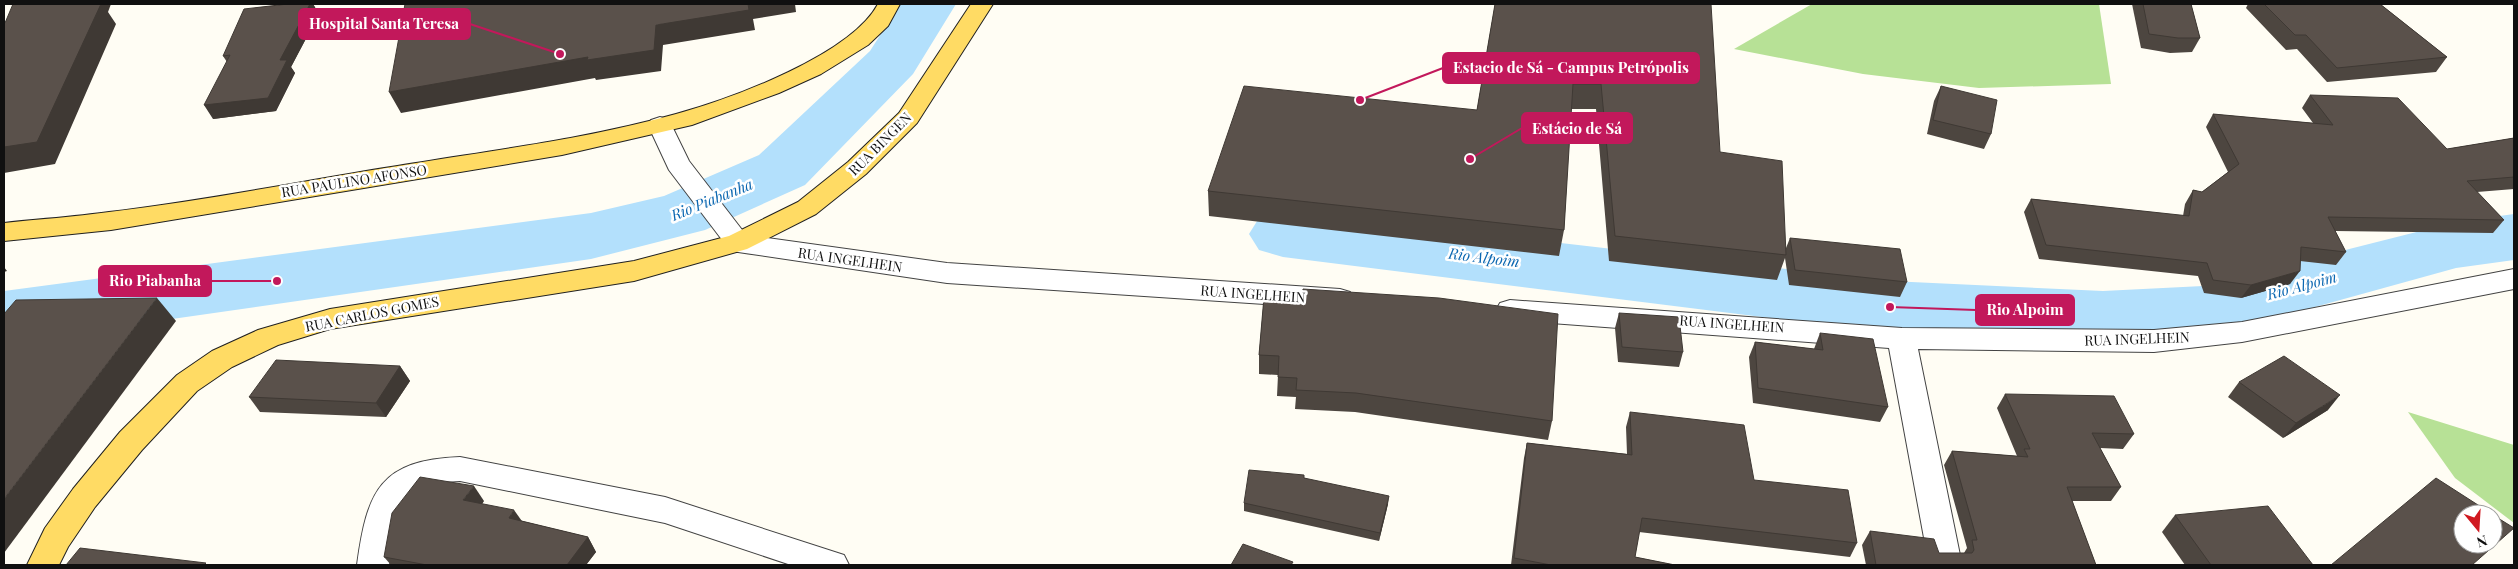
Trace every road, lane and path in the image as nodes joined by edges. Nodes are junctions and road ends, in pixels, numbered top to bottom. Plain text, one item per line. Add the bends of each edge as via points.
1 (889, 4) edge
2 (982, 4) edge
3 (660, 126) junction
4 (4, 232) edge
5 (738, 243) junction
6 (2514, 279) edge
7 (1369, 301) edge
8 (1487, 309) edge
9 (1902, 338) junction
10 (43, 565) edge
11 (373, 565) edge
12 (832, 565) edge
13 (1946, 565) edge

1 - 3 main road via 880,21 860,40 813,69 717,108
2 - 5 main road, RUA BINGEN via 908,118 857,168 806,208
3 - 4 main road, RUA PAULINO AFONSO via 562,147 130,218
3 - 5 street via 678,164
5 - 7 street, RUA INGELHEIN via 947,273
5 - 10 main road, RUA CARLOS GOMES via 634,271 330,319 268,337 222,359 187,383 131,441 84,498 56,538
6 - 9 street, RUA INGELHEIN via 2242,332 2183,338 2134,341
8 - 9 street, RUA INGELHEIN
9 - 13 street
11 - 12 street via 384,508 394,488 410,477 435,468 460,468 665,510

